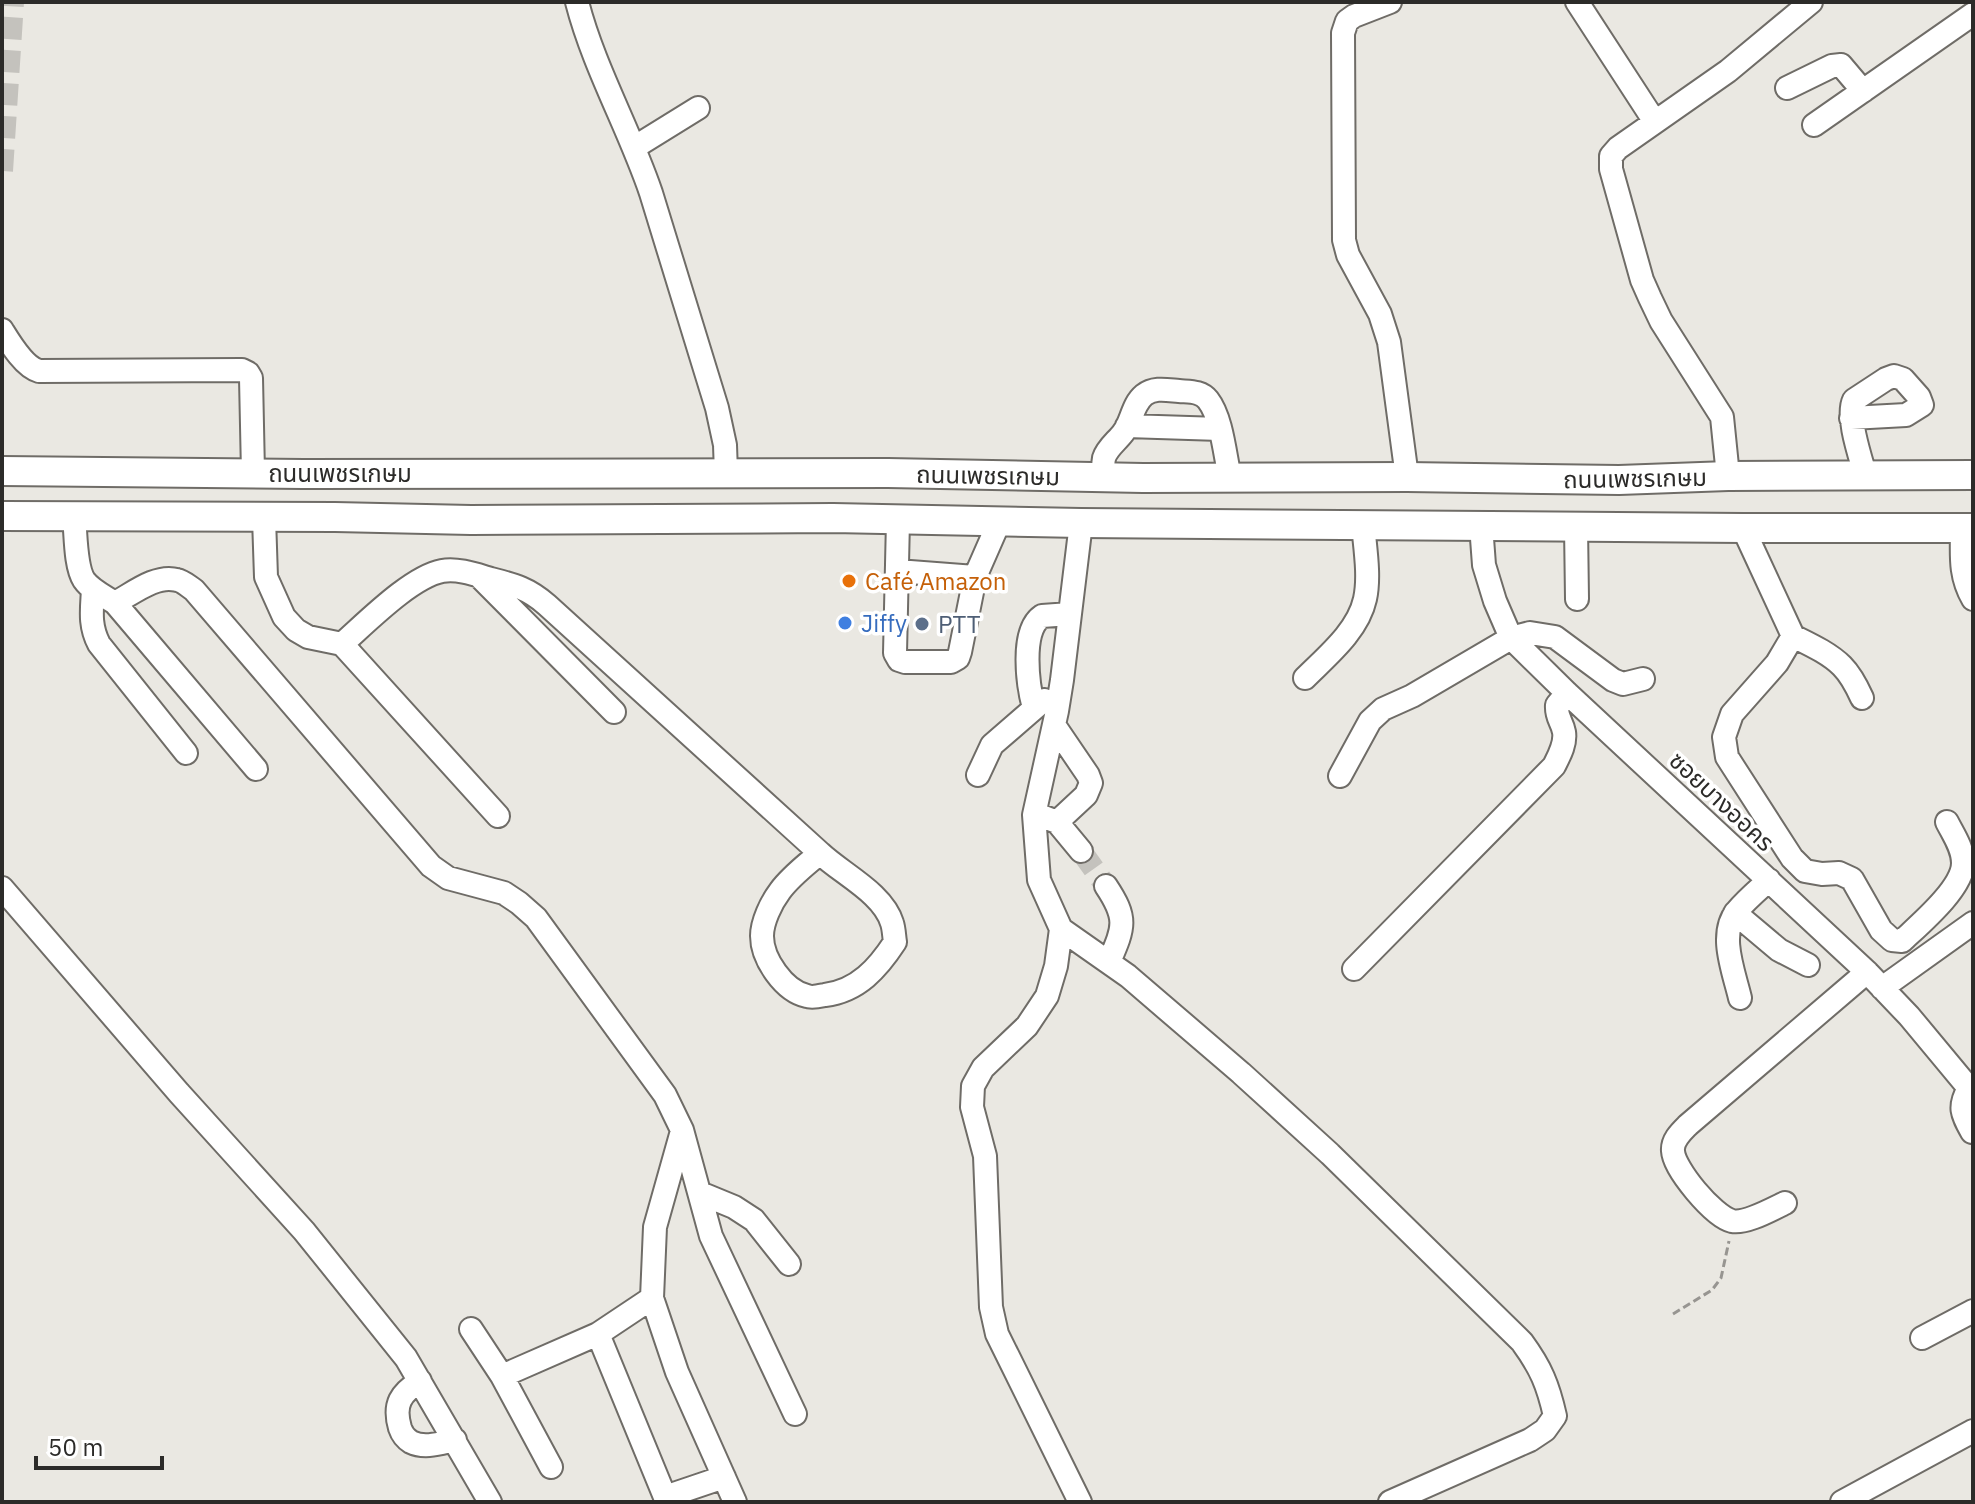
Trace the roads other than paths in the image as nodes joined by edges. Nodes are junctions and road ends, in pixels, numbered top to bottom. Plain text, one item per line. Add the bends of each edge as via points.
1 (577, 2) edge
2 (1390, 2) edge
3 (1577, 2) edge
4 (1811, 2) edge
5 (1973, 14) edge
6 (1787, 88) dead end
7 (1863, 91) junction
8 (698, 108) dead end
9 (1655, 122) junction
10 (1814, 125) dead end
11 (635, 147) junction
12 (2, 330) edge
13 (1851, 418) dead end
14 (1127, 426) junction
15 (1220, 429) junction
16 (2, 471) edge
17 (253, 473) junction
18 (726, 473) junction
19 (1865, 474) junction
20 (1973, 475) edge
21 (1728, 476) junction
22 (1102, 477) junction
23 (1407, 477) junction
24 (1230, 478) junction
25 (2, 516) edge
26 (74, 517) junction
27 (264, 518) junction
28 (898, 520) junction
29 (1000, 520) junction
30 (1081, 523) junction
31 (1363, 524) junction
32 (1481, 525) junction
33 (1576, 526) junction
34 (1743, 528) junction
35 (1968, 528) edge
36 (897, 571) junction
37 (479, 576) junction
38 (975, 577) junction
39 (93, 589) junction
40 (1577, 599) dead end
41 (1973, 599) edge
42 (115, 603) junction
43 (1070, 614) junction
44 (1793, 636) junction
45 (1511, 638) junction
46 (342, 644) junction
47 (1305, 678) dead end
48 (1643, 679) dead end
49 (1061, 687) junction
50 (1567, 693) junction
51 (1862, 698) dead end
52 (1034, 708) junction
53 (614, 712) dead end
54 (1054, 725) junction
55 (186, 753) dead end
56 (256, 769) dead end
57 (978, 775) dead end
58 (1340, 776) dead end
59 (1034, 815) junction
60 (498, 816) dead end
61 (1057, 822) junction
62 (1947, 822) dead end
63 (1081, 851) tunnel mouth
64 (820, 853) junction
65 (1769, 880) junction
66 (1106, 886) tunnel mouth
67 (2, 888) edge
68 (1735, 913) junction
69 (1973, 923) edge
70 (1061, 929) junction
71 (1109, 962) junction
72 (1808, 965) dead end
73 (1354, 969) dead end
74 (1875, 980) junction
75 (1740, 998) dead end
76 (1971, 1091) edge
77 (682, 1130) junction
78 (1972, 1132) edge
79 (700, 1193) junction
80 (1785, 1203) dead end
81 (789, 1264) dead end
82 (652, 1298) junction
83 (1973, 1311) edge
84 (471, 1329) dead end
85 (598, 1334) junction
86 (1922, 1338) dead end
87 (502, 1376) junction
88 (420, 1381) junction
89 (795, 1414) dead end
90 (1973, 1431) edge
91 (455, 1440) junction
92 (551, 1467) dead end
93 (724, 1477) junction
94 (664, 1500) edge
95 (490, 1502) edge
96 (735, 1502) edge
97 (1080, 1502) edge
98 (1390, 1502) edge
99 (1842, 1502) edge

1 - 11 street via 595,60
2 - 23 street via 1354,16 1343,33 1344,240 1389,342
3 - 9 street
4 - 9 street via 1728,71
5 - 7 street
6 - 7 street via 1841,65
7 - 10 street
8 - 11 street
9 - 21 street via 1618,148 1611,156 1611,169 1650,298 1722,417
11 - 18 street via 717,408
12 - 17 street via 26,365 39,371 248,373
13 - 19 street
14 - 15 street
14 - 15 street via 1143,396 1162,389 1205,396
14 - 22 street via 1104,458
15 - 24 street
16 - 17 main road, ถนนเพชรเกษม
17 - 18 main road, ถนนเพชรเกษม
18 - 22 main road, ถนนเพชรเกษม
19 - 20 main road, ถนนเพชรเกษม
19 - 21 main road, ถนนเพชรเกษม
21 - 23 main road, ถนนเพชรเกษม
22 - 24 main road, ถนนเพชรเกษม
23 - 24 main road, ถนนเพชรเกษม
25 - 26 main road, ถนนเพชรเกษม
26 - 27 main road, ถนนเพชรเกษม
26 - 39 street via 79,566
27 - 28 main road, ถนนเพชรเกษม
27 - 46 street via 266,577 284,617 308,637
28 - 29 main road, ถนนเพชรเกษม
28 - 36 street
29 - 30 main road, ถนนเพชรเกษม
29 - 38 street
30 - 31 main road, ถนนเพชรเกษม
30 - 43 street
31 - 32 main road, ถนนเพชรเกษม
31 - 47 street via 1366,581 1359,615
32 - 33 main road, ถนนเพชรเกษม
32 - 45 street, ซอยบางออคร via 1484,565
33 - 34 main road, ถนนเพชรเกษม
33 - 40 street
34 - 35 main road, ถนนเพชรเกษม
34 - 44 street
35 - 41 street via 1962,573
36 - 38 street
36 - 38 street via 895,653 905,662 958,658
37 - 46 street via 443,571 414,583
37 - 53 street
37 - 64 street via 533,593
39 - 42 street
39 - 55 street via 91,617 99,644
42 - 56 street
42 - 77 street via 167,578 194,590 431,866 448,878 504,893 536,918 648,1070
43 - 49 street
43 - 52 street via 1042,616 1032,626 1028,679
44 - 51 street via 1842,665
44 - 62 street via 1777,663 1732,714 1724,737 1727,757 1792,858 1805,871 1852,879 1881,930 1902,941 1948,896 1959,876 1959,844
45 - 48 street via 1530,633 1555,637 1613,680 1623,684
45 - 50 street, ซอยบางออคร
45 - 58 street via 1383,709 1370,721
46 - 60 street
49 - 52 street
49 - 54 street
50 - 65 street, ซอยบางออคร
50 - 73 street via 1557,705 1564,732 1554,766
52 - 57 street via 992,745
54 - 59 street
54 - 61 street via 1091,783 1086,795
59 - 61 street
59 - 70 street via 1039,880
61 - 63 street
64 - 64 street via 879,901 892,921 895,942 862,982 808,997 789,987 770,966 762,937 779,892
65 - 68 street
65 - 74 street, ซอยบางออคร
66 - 71 street via 1122,914 1121,935
67 - 88 street via 304,1231
68 - 72 street via 1779,950
68 - 75 street via 1729,950
69 - 74 street
70 - 71 street
70 - 97 street via 1047,996 1027,1026 983,1068 973,1086 972,1107 985,1156 991,1307 997,1334
71 - 98 street via 1330,1154 1522,1342 1538,1364 1555,1416 1545,1430
74 - 76 street, ซอยบางออคร
74 - 80 street via 1674,1141 1672,1153 1681,1173 1714,1211 1732,1221 1744,1220
76 - 78 street via 1961,1105
77 - 79 street
77 - 82 street via 655,1227
79 - 81 street via 754,1220
79 - 89 street via 711,1236
82 - 85 street
82 - 93 street via 677,1372
83 - 86 street
84 - 87 street
85 - 87 street
85 - 94 street
87 - 92 street
88 - 91 street
88 - 91 street via 398,1403 401,1433 427,1446
90 - 99 street
91 - 95 street
93 - 94 street
93 - 96 street

